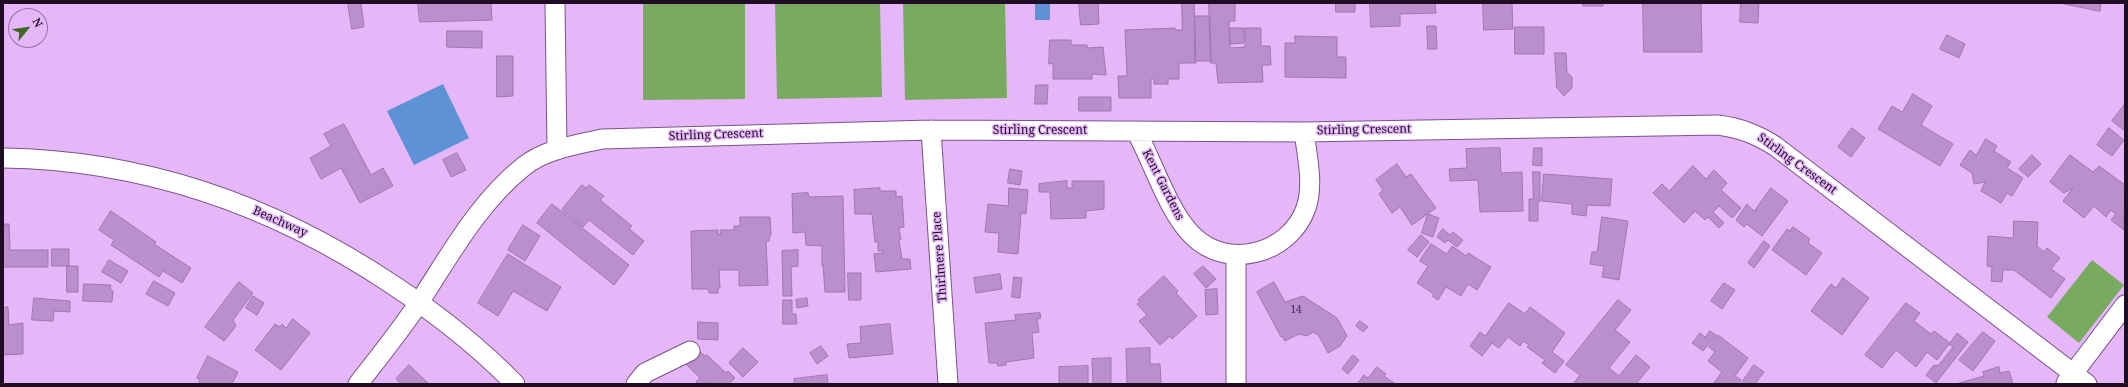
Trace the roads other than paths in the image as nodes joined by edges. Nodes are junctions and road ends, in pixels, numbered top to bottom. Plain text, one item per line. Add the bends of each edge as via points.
1 (555, 3) edge
2 (931, 130) junction
3 (1136, 131) junction
4 (1304, 132) junction
5 (557, 150) junction
6 (3, 158) edge
7 (1236, 256) junction
8 (419, 303) junction
9 (2125, 305) edge
10 (690, 351) dead end
11 (2075, 380) edge
12 (358, 384) edge
13 (515, 384) edge
14 (636, 384) edge
15 (948, 384) edge
16 (1236, 384) edge

1 - 5 street
2 - 3 street, Stirling Crescent
2 - 5 street, Stirling Crescent via 602,139
2 - 15 street, Thirlmere Place
3 - 4 street, Stirling Crescent
3 - 7 street, Kent Gardens via 1177,216 1192,236 1210,250
4 - 7 street, Kent Gardens via 1309,184 1303,214 1292,231 1277,244 1256,253
4 - 11 street, Stirling Crescent via 1718,125 1739,128 1756,134 1776,146
5 - 8 street, Stirling Crescent via 524,166 479,213
6 - 8 street, Beachway via 96,164 149,175 216,194 298,229 334,248
7 - 16 street
8 - 12 street, Stirling Crescent
8 - 13 street, Beachway via 461,334
9 - 11 street
10 - 14 street via 645,373

